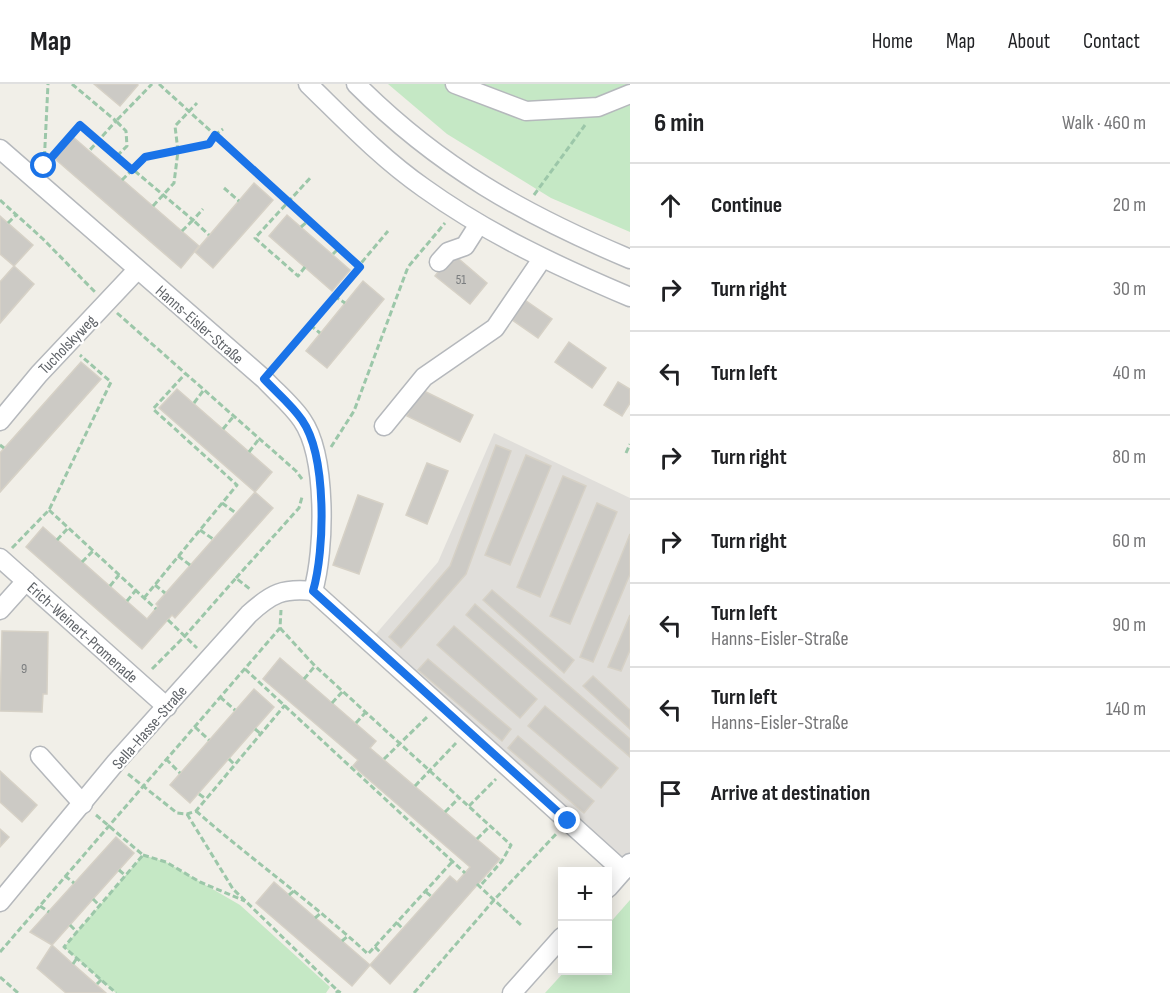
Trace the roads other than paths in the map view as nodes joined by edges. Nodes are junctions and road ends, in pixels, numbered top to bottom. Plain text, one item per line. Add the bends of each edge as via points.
1 (308, 84) edge
2 (356, 84) edge
3 (455, 84) edge
4 (630, 94) edge
5 (0, 149) edge
6 (479, 224) junction
7 (542, 260) junction
8 (630, 260) edge
9 (439, 262) dead end
10 (137, 270) junction
11 (630, 297) edge
12 (0, 421) edge
13 (384, 426) dead end
14 (1, 558) edge
15 (26, 582) junction
16 (313, 591) junction
17 (0, 610) edge
18 (167, 706) junction
19 (40, 756) dead end
20 (83, 804) junction
21 (627, 867) edge
22 (612, 884) edge
23 (2, 899) edge
24 (558, 941) edge
25 (512, 993) edge

1 - 6 street via 394,164
2 - 8 street via 385,113 474,182 522,211
3 - 4 street via 526,111 598,107
5 - 10 street, Hanns-Eisler-Straße via 38,172
6 - 7 street
6 - 9 street via 465,246 448,252
7 - 11 street
7 - 13 street via 495,328 424,377
10 - 12 street, Tucholskyweg
10 - 16 street, Hanns-Eisler-Straße via 264,379 302,420 314,444 318,465 321,548
14 - 15 street, Erich-Weinert-Promenade
15 - 17 street
15 - 18 street, Erich-Weinert-Promenade
16 - 18 street, Sella-Hasse-Straße via 283,591 265,599
16 - 21 street via 568,821
18 - 20 street, Sella-Hasse-Straße
19 - 20 street
20 - 23 street, Sella-Hasse-Straße
21 - 22 street
24 - 25 street

